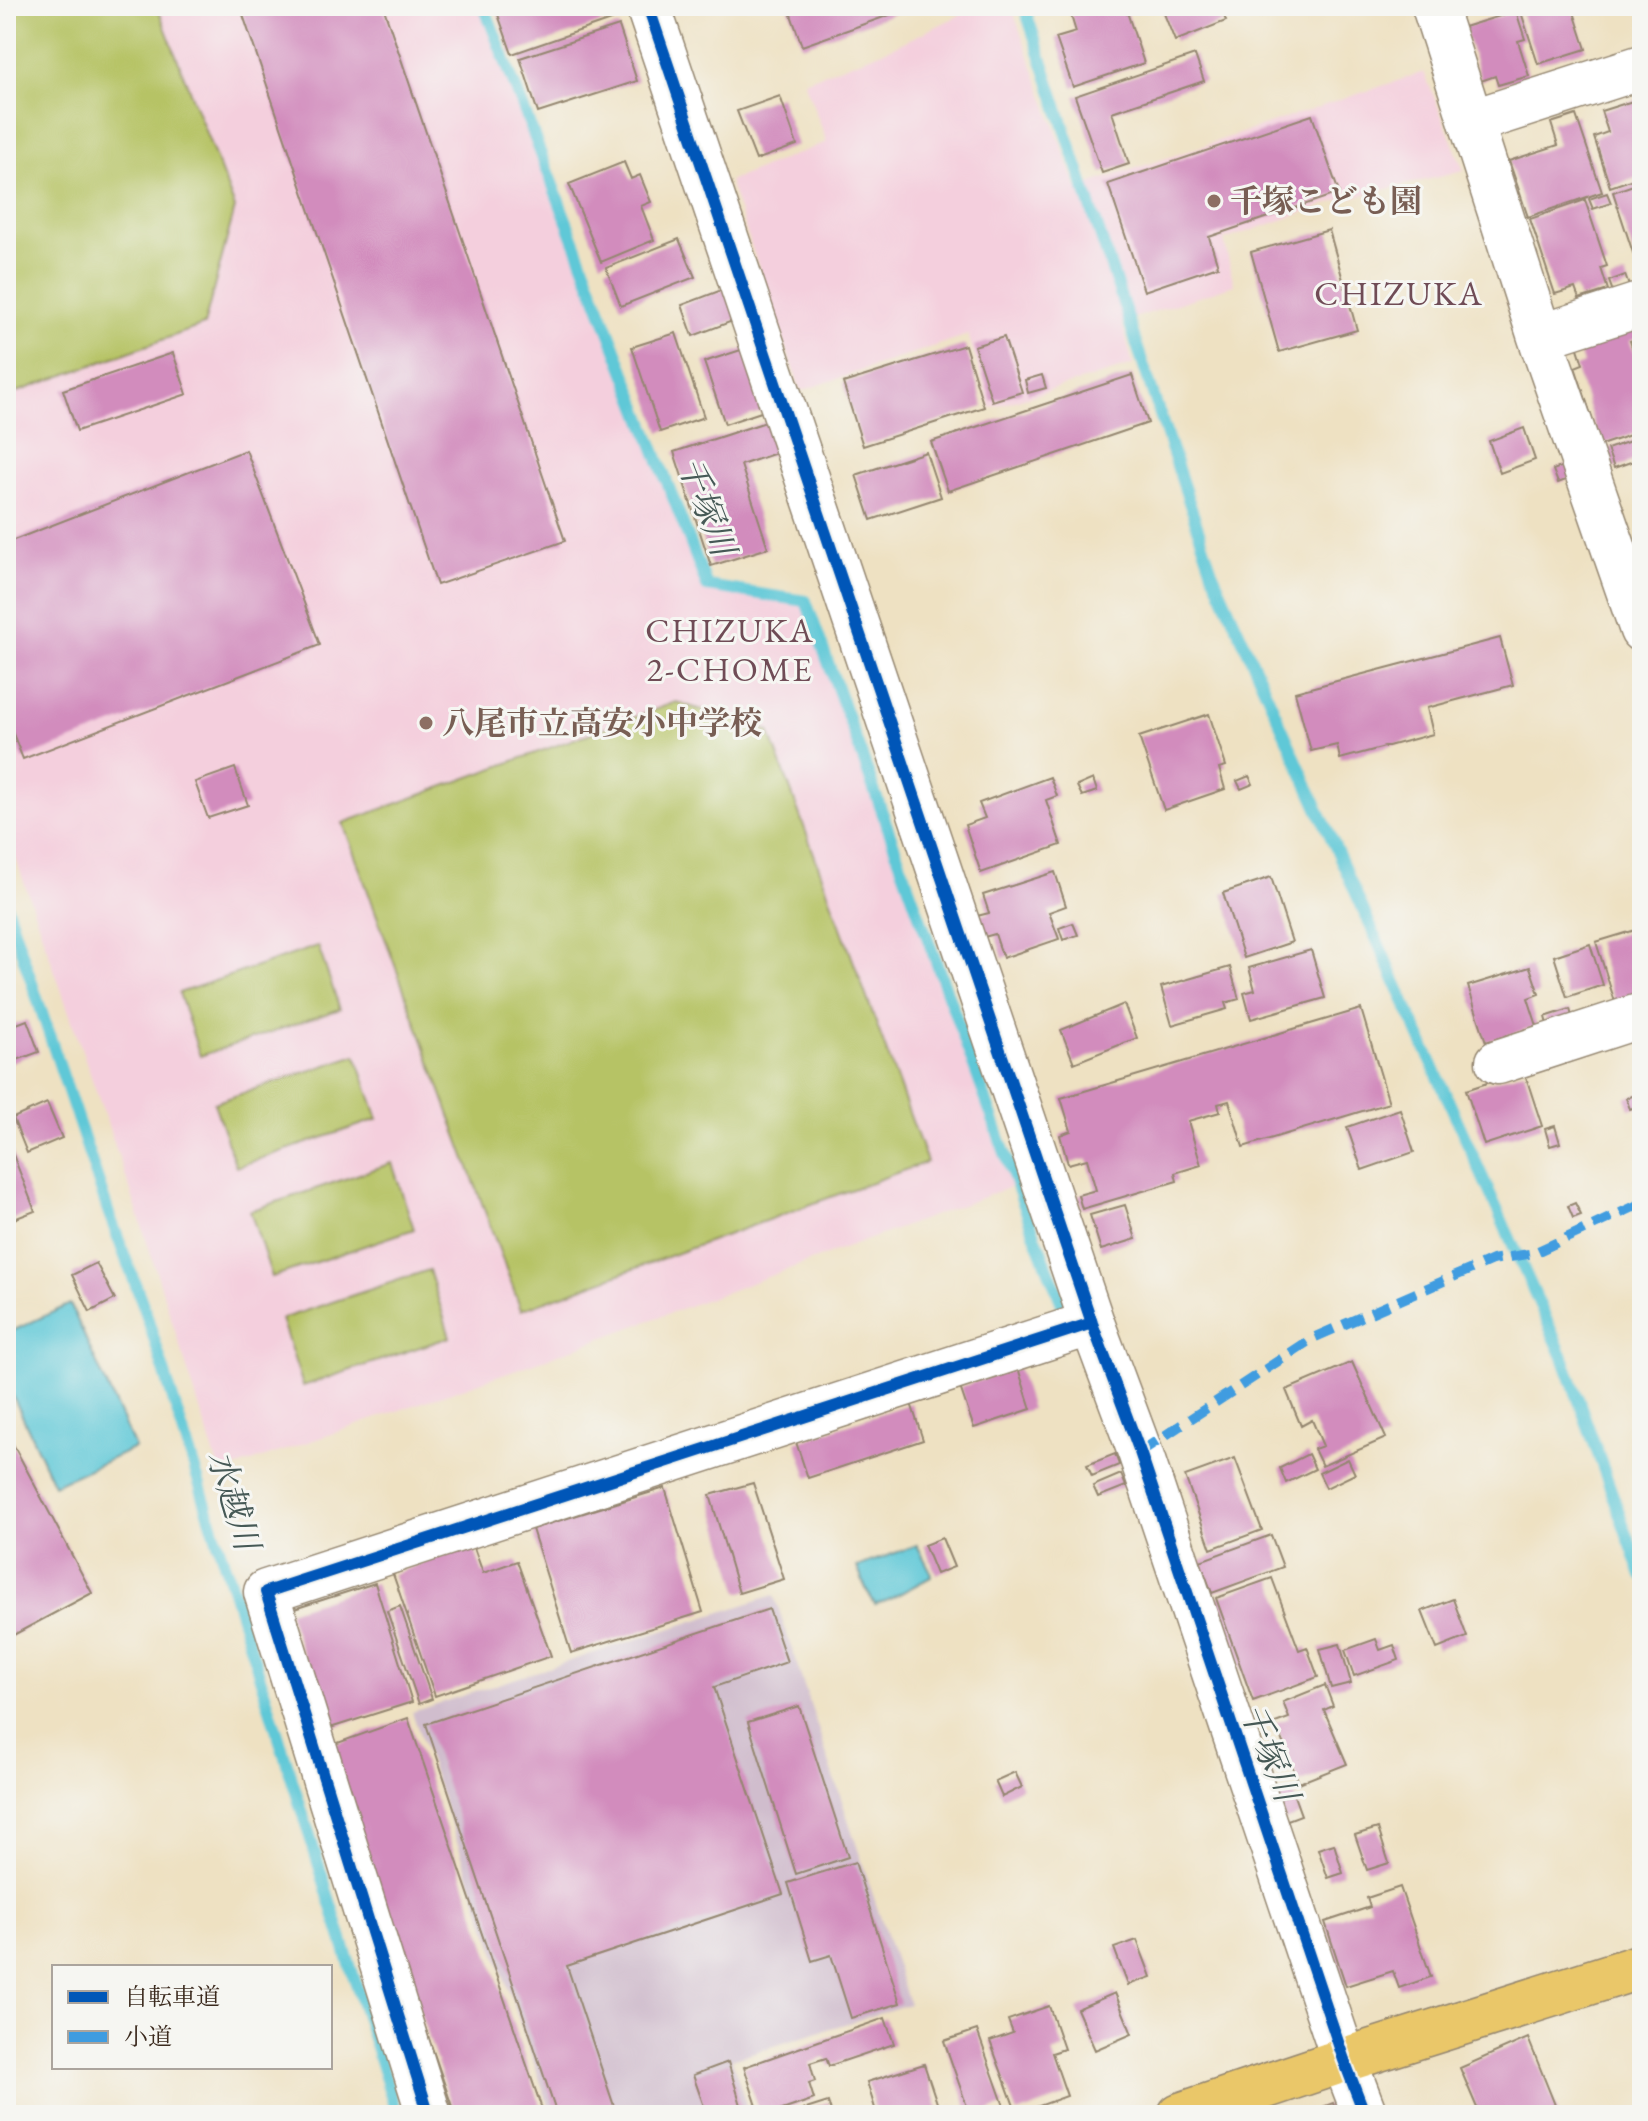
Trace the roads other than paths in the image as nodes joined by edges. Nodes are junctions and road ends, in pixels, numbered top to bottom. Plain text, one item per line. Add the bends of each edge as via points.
1 (648, 6) edge
2 (1434, 6) edge
3 (1642, 67) edge
4 (1471, 122) junction
5 (1642, 304) edge
6 (1540, 337) junction
7 (1642, 630) edge
8 (1642, 1015) edge
9 (1498, 1062) dead end
10 (1092, 1323) junction
11 (1642, 1966) edge
12 (1344, 2060) junction
13 (429, 2115) edge
14 (1180, 2115) edge
15 (1365, 2115) edge

1 - 10 street
2 - 4 street
3 - 4 street
4 - 6 street
5 - 6 street
6 - 7 street
8 - 9 street
10 - 12 street
10 - 13 street via 266,1592
11 - 12 highway
12 - 14 highway
12 - 15 street

